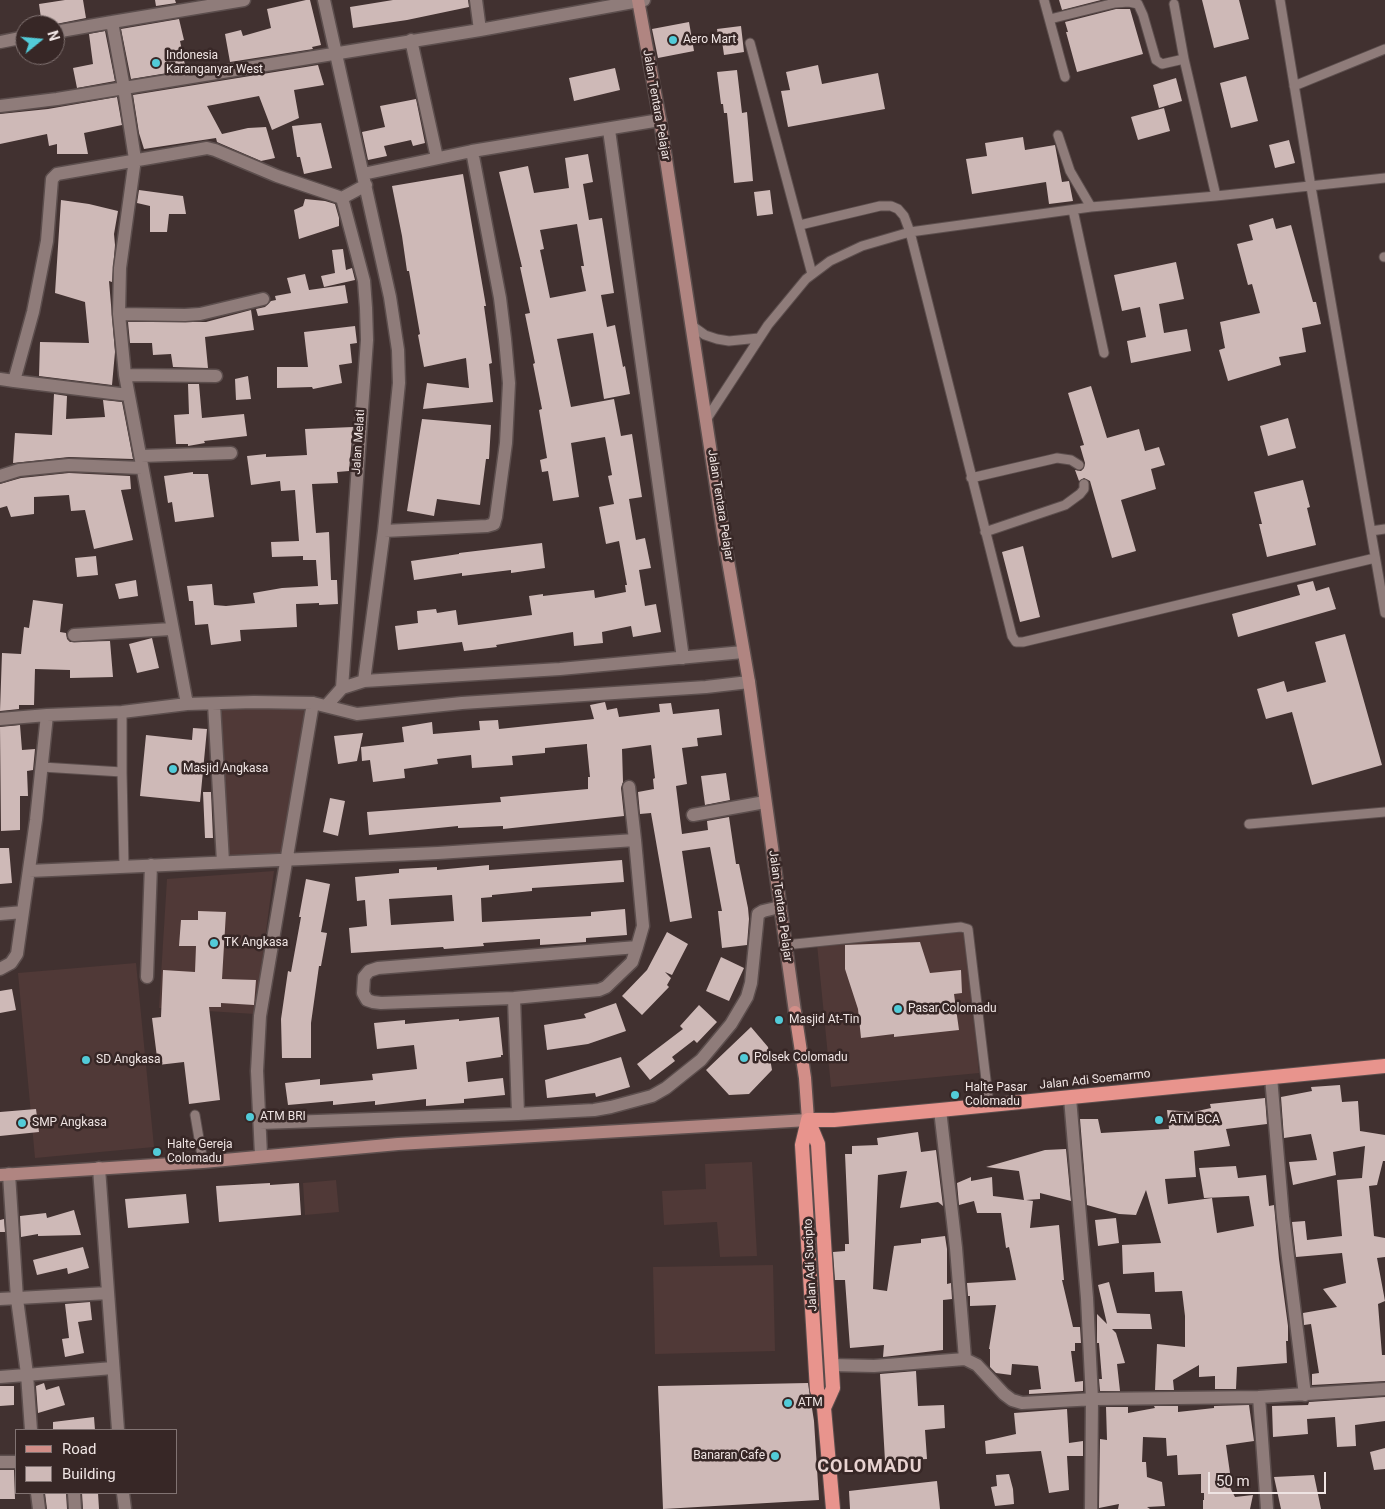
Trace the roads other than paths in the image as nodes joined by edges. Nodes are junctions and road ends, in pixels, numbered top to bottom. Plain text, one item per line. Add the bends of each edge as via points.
1 (244, 0) edge
2 (324, 0) edge
3 (476, 0) edge
4 (1044, 0) edge
5 (1280, 0) edge
6 (640, 1) edge
7 (1174, 4) dead end
8 (1050, 19) junction
9 (112, 22) junction
10 (65, 30) edge
11 (480, 30) junction
12 (15, 39) edge
13 (411, 40) junction
14 (0, 42) edge
15 (750, 43) dead end
16 (1385, 49) edge
17 (335, 53) junction
18 (1184, 59) junction
19 (1066, 77) dead end
20 (1294, 86) junction
21 (124, 88) junction
22 (0, 106) edge
23 (660, 120) junction
24 (609, 130) junction
25 (1058, 135) dead end
26 (472, 151) junction
27 (438, 158) junction
28 (135, 159) junction
29 (1385, 178) edge
30 (365, 180) junction
31 (1311, 187) junction
32 (1216, 196) junction
33 (342, 198) junction
34 (1091, 207) junction
35 (1073, 210) junction
36 (800, 225) junction
37 (910, 232) junction
38 (812, 274) junction
39 (264, 299) dead end
40 (119, 314) junction
41 (691, 325) junction
42 (759, 338) junction
43 (1104, 353) dead end
44 (124, 376) junction
45 (216, 376) dead end
46 (0, 378) edge
47 (14, 381) junction
48 (128, 395) junction
49 (706, 420) junction
50 (231, 453) dead end
51 (141, 462) junction
52 (1079, 465) dead end
53 (0, 476) edge
54 (971, 478) junction
55 (1084, 484) dead end
56 (1385, 530) edge
57 (384, 531) junction
58 (1371, 531) junction
59 (985, 532) junction
60 (1375, 558) junction
61 (1385, 613) edge
62 (171, 629) junction
63 (74, 634) dead end
64 (743, 652) junction
65 (683, 658) junction
66 (364, 681) junction
67 (749, 682) junction
68 (342, 688) junction
69 (313, 703) junction
70 (186, 704) junction
71 (214, 704) junction
72 (327, 705) junction
73 (122, 712) junction
74 (47, 715) junction
75 (0, 719) edge
76 (42, 766) junction
77 (122, 772) junction
78 (629, 787) dead end
79 (765, 802) junction
80 (1385, 812) edge
81 (694, 815) dead end
82 (1249, 824) dead end
83 (635, 840) junction
84 (286, 860) junction
85 (223, 862) junction
86 (151, 865) junction
87 (124, 866) junction
88 (29, 871) junction
89 (780, 907) junction
90 (23, 912) junction
91 (0, 914) edge
92 (785, 945) junction
93 (637, 947) junction
94 (0, 969) edge
95 (147, 977) dead end
96 (514, 998) junction
97 (795, 1012) joint
98 (1385, 1066) edge
99 (1271, 1077) junction
100 (1070, 1098) junction
101 (989, 1105) junction
102 (940, 1110) junction
103 (518, 1114) junction
104 (195, 1115) dead end
105 (808, 1120) junction
106 (260, 1124) junction
107 (261, 1155) junction
108 (203, 1162) junction
109 (100, 1168) junction
110 (4, 1175) edge
111 (108, 1293) junction
112 (0, 1299) edge
113 (17, 1299) junction
114 (965, 1359) junction
115 (832, 1365) junction
116 (112, 1368) junction
117 (27, 1374) junction
118 (0, 1377) edge
119 (1385, 1389) edge
120 (1305, 1395) junction
121 (1259, 1397) junction
122 (1092, 1399) junction
123 (824, 1408) junction
124 (31, 1429) edge
125 (118, 1429) edge
126 (0, 1462) edge
127 (15, 1462) edge
128 (37, 1494) edge
129 (74, 1494) edge
130 (124, 1494) edge
131 (39, 1509) edge
132 (75, 1509) edge
133 (125, 1509) edge
134 (833, 1509) edge
135 (1091, 1509) edge
136 (1267, 1509) edge

1 - 9 street
2 - 17 street
3 - 11 street
4 - 8 lane
5 - 20 lane
6 - 11 street
6 - 23 main road, Jalan Tentara Pelajar
7 - 18 lane
8 - 18 lane via 1115,4 1138,4 1156,60 1162,64
8 - 19 lane
9 - 10 street
9 - 21 street
11 - 13 street
12 - 14 street
13 - 17 street
13 - 27 street
15 - 36 lane
16 - 20 lane
17 - 21 street
17 - 30 street
18 - 32 lane
20 - 31 lane
21 - 22 street
21 - 28 street
23 - 24 street
23 - 41 main road, Jalan Tentara Pelajar
24 - 26 street
24 - 65 street
25 - 34 lane via 1070,171
26 - 27 street
26 - 57 street via 506,339 506,443 496,517 494,524 488,526
27 - 30 street
28 - 33 street via 207,148
28 - 40 street via 120,268
28 - 47 street via 57,174 52,179 44,259 34,312
29 - 31 lane
30 - 33 street
30 - 57 street via 395,320 398,350 399,383
31 - 32 lane
31 - 58 lane
32 - 34 lane
33 - 68 street, Jalan Melati via 364,281 367,340
34 - 35 lane
35 - 37 lane
35 - 43 lane
36 - 37 lane via 891,206 904,216
36 - 38 lane
37 - 38 lane via 845,253
37 - 54 lane
38 - 42 lane
39 - 40 street via 192,314
40 - 44 street
41 - 42 lane via 717,339
41 - 49 main road, Jalan Tentara Pelajar
42 - 49 lane
44 - 45 street
44 - 48 street
46 - 47 street
47 - 48 street
48 - 51 street
49 - 64 main road, Jalan Tentara Pelajar
50 - 51 street
51 - 53 street via 69,465 19,470
51 - 62 street
52 - 54 lane via 1072,460 1057,458
54 - 59 lane
55 - 59 lane via 1080,494 1065,505
56 - 58 lane
57 - 66 street
58 - 60 lane
59 - 60 lane via 1016,642
60 - 61 lane
62 - 63 street
62 - 70 street
64 - 65 street
64 - 67 main road, Jalan Tentara Pelajar
65 - 66 street
66 - 68 street
67 - 72 street via 357,714
67 - 79 main road, Jalan Tentara Pelajar
68 - 72 street
69 - 71 street
69 - 72 street
69 - 84 street
70 - 71 street
70 - 73 street
71 - 85 street
73 - 74 street
73 - 77 lane
74 - 75 street
74 - 76 street
76 - 77 lane
76 - 88 street
77 - 87 lane
78 - 83 street
79 - 81 street
79 - 89 main road, Jalan Tentara Pelajar
80 - 82 lane
83 - 84 street
83 - 93 street via 643,926
84 - 85 street
84 - 106 street via 260,1016 257,1071
85 - 86 street
86 - 87 street
86 - 95 street
87 - 88 street
88 - 90 street
89 - 92 main road, Jalan Tentara Pelajar
89 - 103 street via 758,914 747,997 731,1024 701,1060 666,1088 652,1096 611,1107
90 - 91 street
90 - 94 street via 17,954 11,963
92 - 97 main road, Jalan Tentara Pelajar
92 - 101 lane via 961,927 968,929
93 - 96 street via 632,962 599,990
93 - 96 street via 378,968 369,971 362,985 367,1000 373,1002
96 - 103 street
97 - 105 main road, Jalan Adi Sucipto
98 - 99 highway, Jalan Adi Soemarmo
99 - 100 highway, Jalan Adi Soemarmo
99 - 120 street via 1283,1217
100 - 101 highway, Jalan Adi Soemarmo
100 - 122 street
101 - 102 highway, Jalan Adi Soemarmo
102 - 105 highway, Jalan Adi Soemarmo
102 - 114 street
103 - 106 street
104 - 108 lane
105 - 107 main road
105 - 115 highway, Jalan Adi Sucipto via 818,1144
105 - 123 highway, Jalan Adi Sucipto via 802,1145 817,1390
106 - 107 street
107 - 108 main road
108 - 109 main road
109 - 110 main road
109 - 111 street
110 - 113 street
111 - 113 street
111 - 116 street
112 - 113 street
113 - 117 street
114 - 115 street via 874,1366
114 - 122 street via 977,1365 1012,1400 1022,1403
115 - 123 highway, Jalan Adi Sucipto via 833,1388
116 - 117 street
116 - 125 street
117 - 118 street
117 - 124 street
119 - 120 street
120 - 121 street
121 - 122 street
121 - 136 street
122 - 135 street
123 - 134 highway, Jalan Adi Sucipto
126 - 127 street
128 - 131 street
129 - 132 street
130 - 133 street

